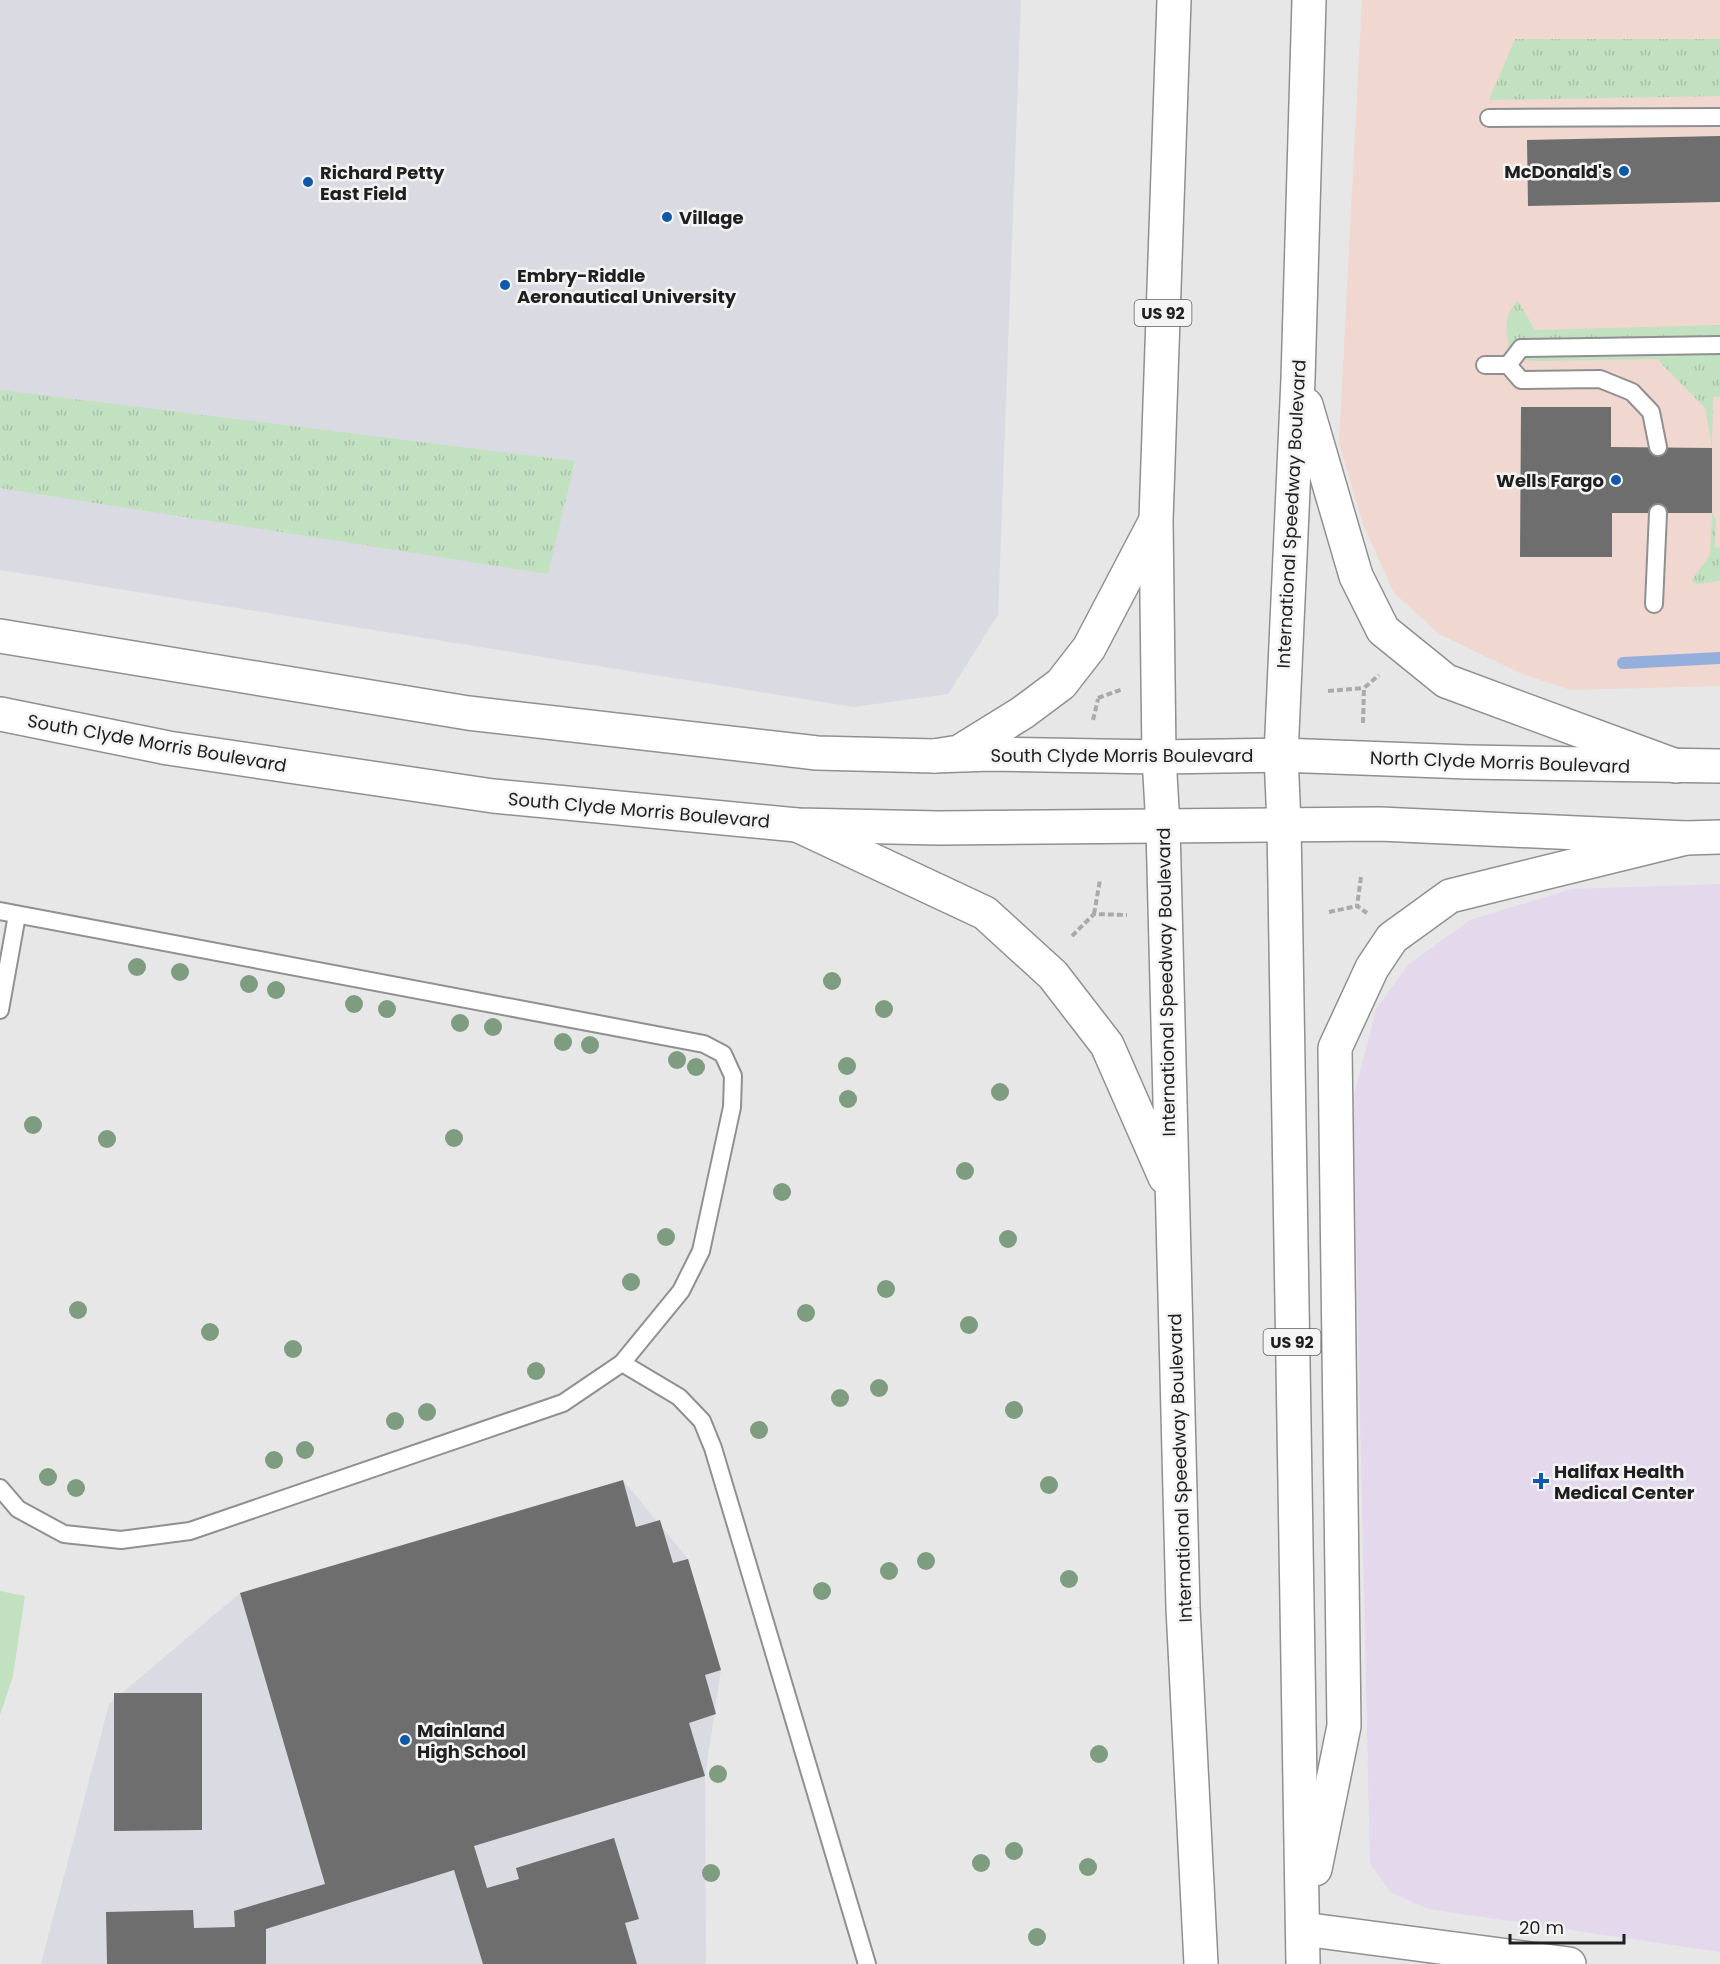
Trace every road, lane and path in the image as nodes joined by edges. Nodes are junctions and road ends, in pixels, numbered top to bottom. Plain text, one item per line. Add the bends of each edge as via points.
1 (1174, 0) edge
2 (1310, 0) edge
3 (1720, 117) edge
4 (1489, 118) dead end
5 (1720, 345) edge
6 (1485, 365) dead end
7 (1508, 365) junction
8 (1298, 379) junction
9 (1658, 447) dead end
10 (1658, 513) dead end
11 (1156, 520) junction
12 (1654, 604) dead end
13 (0, 636) edge
14 (1386, 669) dead end
15 (1125, 688) dead end
16 (1364, 688) junction
17 (1328, 691) dead end
18 (1094, 694) dead end
19 (1098, 698) junction
20 (0, 714) edge
21 (1091, 727) dead end
22 (1363, 727) dead end
23 (1281, 755) junction
24 (934, 756) junction
25 (1159, 757) junction
26 (1676, 766) junction
27 (1720, 766) edge
28 (1284, 824) junction
29 (797, 825) junction
30 (1162, 827) junction
31 (1720, 837) edge
32 (1686, 838) junction
33 (1361, 877) dead end
34 (1100, 880) dead end
35 (1357, 906) junction
36 (0, 911) edge
37 (1329, 912) dead end
38 (1094, 914) junction
39 (17, 915) junction
40 (1127, 915) dead end
41 (1375, 920) dead end
42 (1072, 936) dead end
43 (0, 1010) edge
44 (1171, 1191) junction
45 (622, 1364) junction
46 (0, 1488) edge
47 (1303, 1929) junction
48 (867, 1964) edge
49 (1201, 1964) edge
50 (1303, 1964) edge
51 (1569, 1964) edge

1 - 11 main road, International Speedway Boulevard / US 92
2 - 8 main road, International Speedway Boulevard / US 92
3 - 4 lane
5 - 7 lane via 1521,348
6 - 7 lane
7 - 9 lane via 1521,380 1600,379 1632,392 1651,412
8 - 23 main road, International Speedway Boulevard / US 92
8 - 26 main road via 1356,576 1383,630 1446,681
10 - 12 lane
11 - 24 main road via 1089,648 1061,684 958,752
11 - 25 main road, International Speedway Boulevard / US 92
13 - 24 main road, South Clyde Morris Boulevard via 468,713 817,753
14 - 16 path
15 - 19 path
16 - 17 path
16 - 22 path
18 - 19 path
19 - 21 path
20 - 29 main road, South Clyde Morris Boulevard via 168,748 493,796
23 - 25 main road, South Clyde Morris Boulevard
23 - 26 main road, North Clyde Morris Boulevard
23 - 28 main road, International Speedway Boulevard / US 92
24 - 25 main road, South Clyde Morris Boulevard
25 - 30 main road, International Speedway Boulevard / US 92
26 - 27 main road, North Clyde Morris Boulevard
28 - 30 main road, South Clyde Morris Boulevard
28 - 32 main road via 1380,824
28 - 47 main road, International Speedway Boulevard / US 92
29 - 30 main road, South Clyde Morris Boulevard
29 - 44 main road via 985,913 1053,975 1107,1045
30 - 44 main road, International Speedway Boulevard / US 92
31 - 32 main road
32 - 47 main road via 1450,897 1392,938 1372,968 1335,1048 1344,1726
33 - 35 path
34 - 38 path
35 - 37 path
35 - 41 path
36 - 39 lane
38 - 40 path
38 - 42 path
39 - 43 lane
39 - 45 lane via 704,1044 723,1054 733,1077 732,1107 701,1251 681,1291
44 - 49 main road, International Speedway Boulevard / US 92 via 1183,1608
45 - 46 lane via 563,1403 190,1531 121,1540 64,1534 18,1509
45 - 48 lane via 680,1397 702,1421
47 - 50 main road, International Speedway Boulevard / US 92
47 - 51 main road

